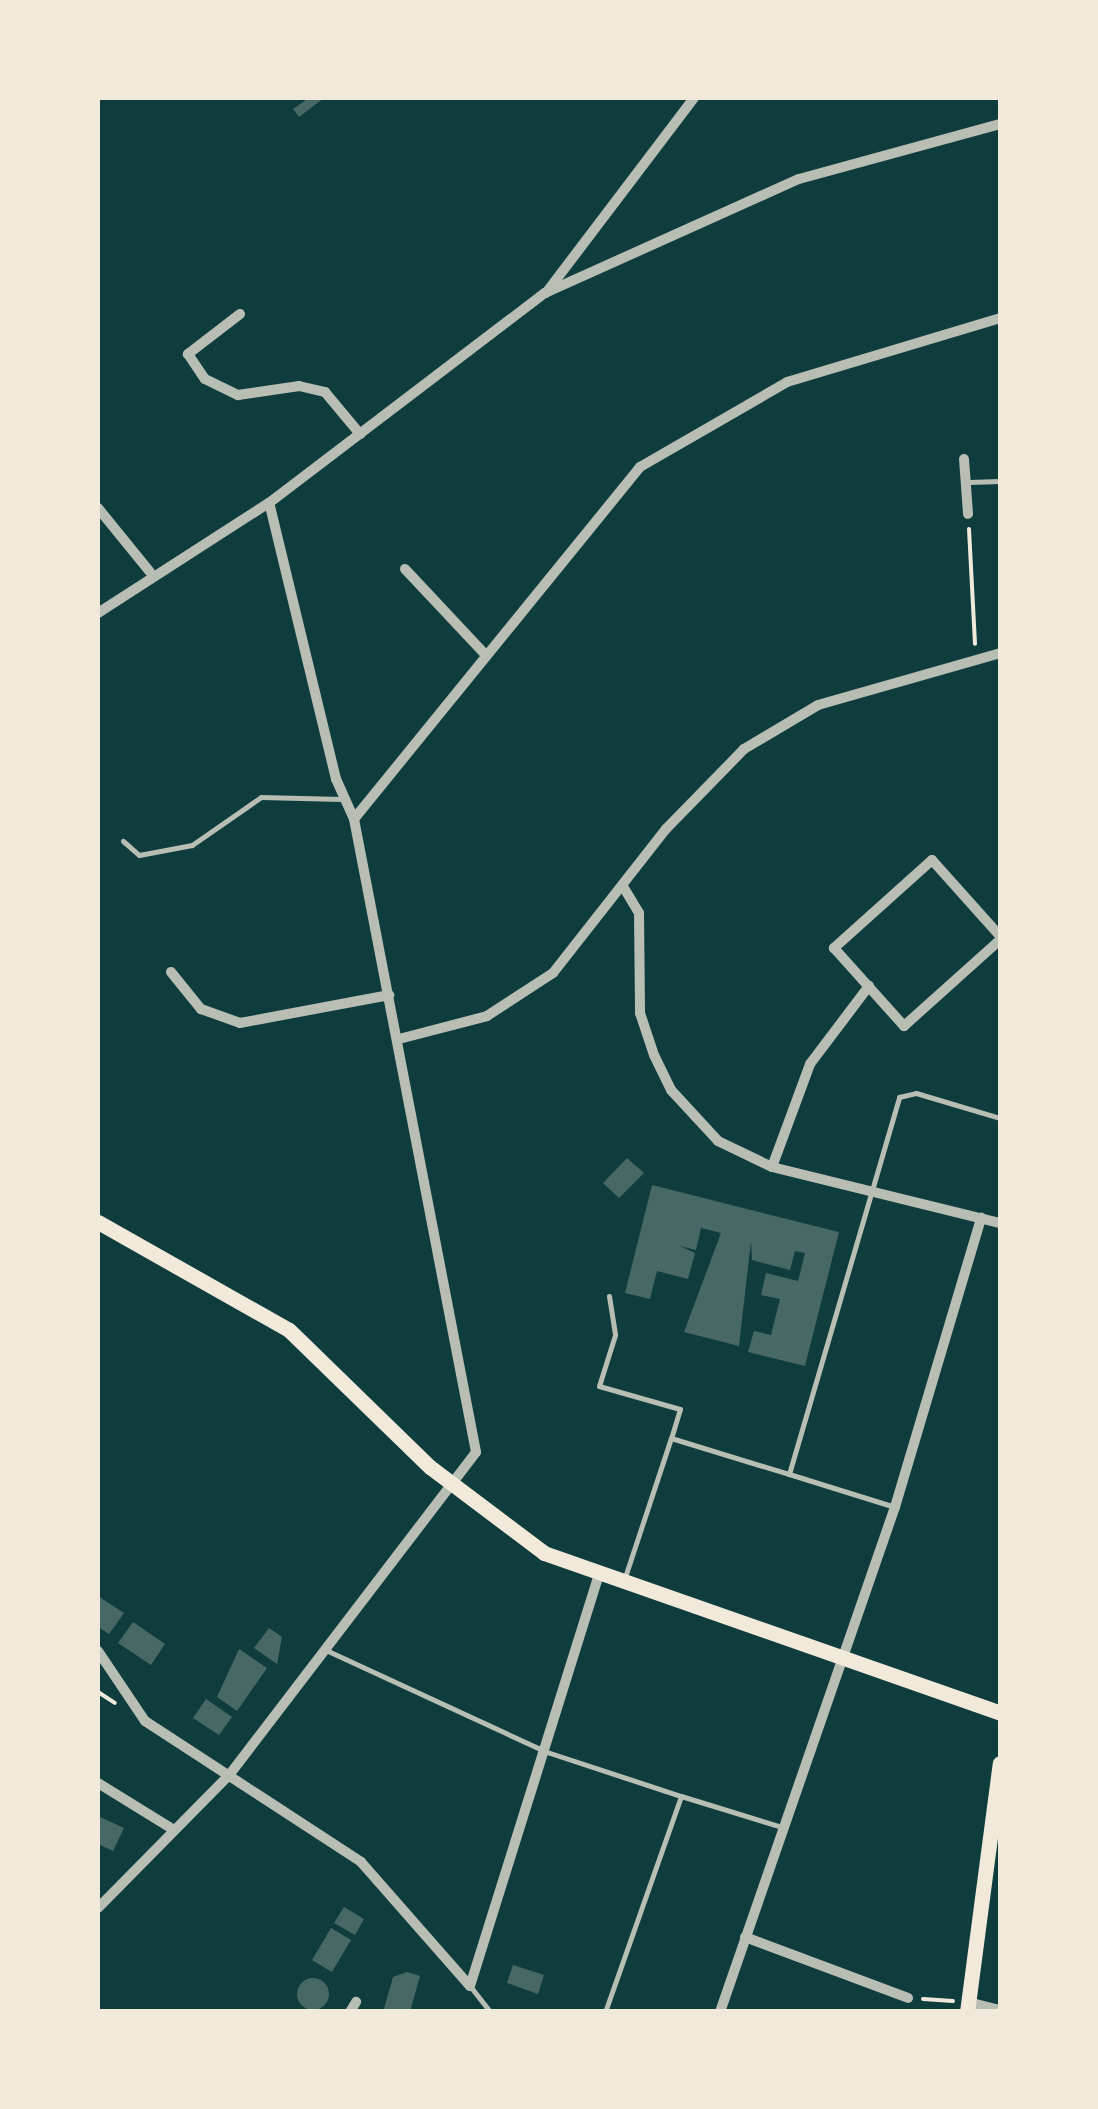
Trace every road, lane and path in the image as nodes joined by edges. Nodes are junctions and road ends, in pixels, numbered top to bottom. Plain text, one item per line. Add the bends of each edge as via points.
1 (694, 98) edge
2 (1000, 124) edge
3 (545, 294) junction
4 (240, 314) dead end
5 (1000, 318) edge
6 (360, 434) junction
7 (964, 459) dead end
8 (1000, 481) edge
9 (963, 482) junction
10 (269, 503) junction
11 (98, 508) edge
12 (968, 514) joint
13 (405, 569) dead end
14 (150, 572) junction
15 (98, 613) edge
16 (484, 653) junction
17 (1000, 653) edge
18 (976, 656) junction
19 (345, 799) junction
20 (354, 819) junction
21 (123, 841) dead end
22 (624, 888) junction
23 (1000, 938) edge
24 (172, 972) dead end
25 (869, 986) junction
26 (389, 994) junction
27 (400, 1039) junction
28 (1000, 1118) edge
29 (772, 1167) junction
30 (872, 1192) junction
31 (981, 1218) junction
32 (98, 1222) edge
33 (1000, 1223) edge
34 (609, 1296) dead end
35 (671, 1438) junction
36 (790, 1474) junction
37 (456, 1488) junction
38 (895, 1506) junction
39 (600, 1572) junction
40 (624, 1580) junction
41 (842, 1650) junction
42 (328, 1651) junction
43 (98, 1652) edge
44 (1000, 1713) edge
45 (547, 1752) junction
46 (1000, 1763) edge
47 (230, 1774) junction
48 (98, 1783) edge
49 (681, 1796) junction
50 (782, 1827) junction
51 (174, 1830) junction
52 (996, 1844) edge
53 (98, 1908) edge
54 (745, 1937) junction
55 (470, 1986) junction
56 (908, 1998) joint
57 (968, 2006) edge
58 (1000, 2010) edge
59 (490, 2012) edge
60 (604, 2012) edge
61 (720, 2012) edge

1 - 3 street
2 - 3 street via 799,179
3 - 6 street
4 - 6 street via 188,354 205,379 238,395 300,386 325,392
5 - 16 street via 788,382 640,468
6 - 10 street
7 - 9 street
8 - 9 lane
9 - 12 street
10 - 14 street
10 - 19 street
11 - 14 street
12 - 18 path
13 - 16 street
14 - 15 street
16 - 20 street
17 - 18 street
18 - 22 street via 818,705 744,749
19 - 20 street
19 - 21 lane via 261,797 192,845 139,855
20 - 26 street
22 - 27 street via 585,940 518,1000
22 - 29 street via 638,913 640,1014 671,1090 718,1141
23 - 25 street via 904,1026
23 - 25 street via 932,860 834,948
24 - 26 street via 201,1009 240,1023
25 - 29 street via 810,1064
26 - 27 street
27 - 37 street via 476,1452
28 - 30 lane via 906,1093
29 - 30 street
30 - 31 street
30 - 36 lane
31 - 33 street
31 - 38 street
32 - 37 main road via 289,1330
34 - 35 lane via 615,1335 599,1386 680,1409
35 - 36 lane
35 - 40 lane
36 - 38 lane
37 - 39 main road via 544,1553
37 - 42 street
38 - 41 street
39 - 40 main road
39 - 45 street
40 - 41 main road
41 - 44 main road
41 - 50 street
42 - 45 lane
42 - 47 street
43 - 47 street via 144,1721
45 - 49 lane
45 - 55 street
46 - 52 main road
47 - 51 street
47 - 55 street via 362,1862
48 - 51 street
49 - 50 lane
49 - 60 lane
50 - 54 street
51 - 53 street
52 - 57 main road
54 - 56 street
54 - 61 street
55 - 59 lane
56 - 57 path
57 - 58 street

